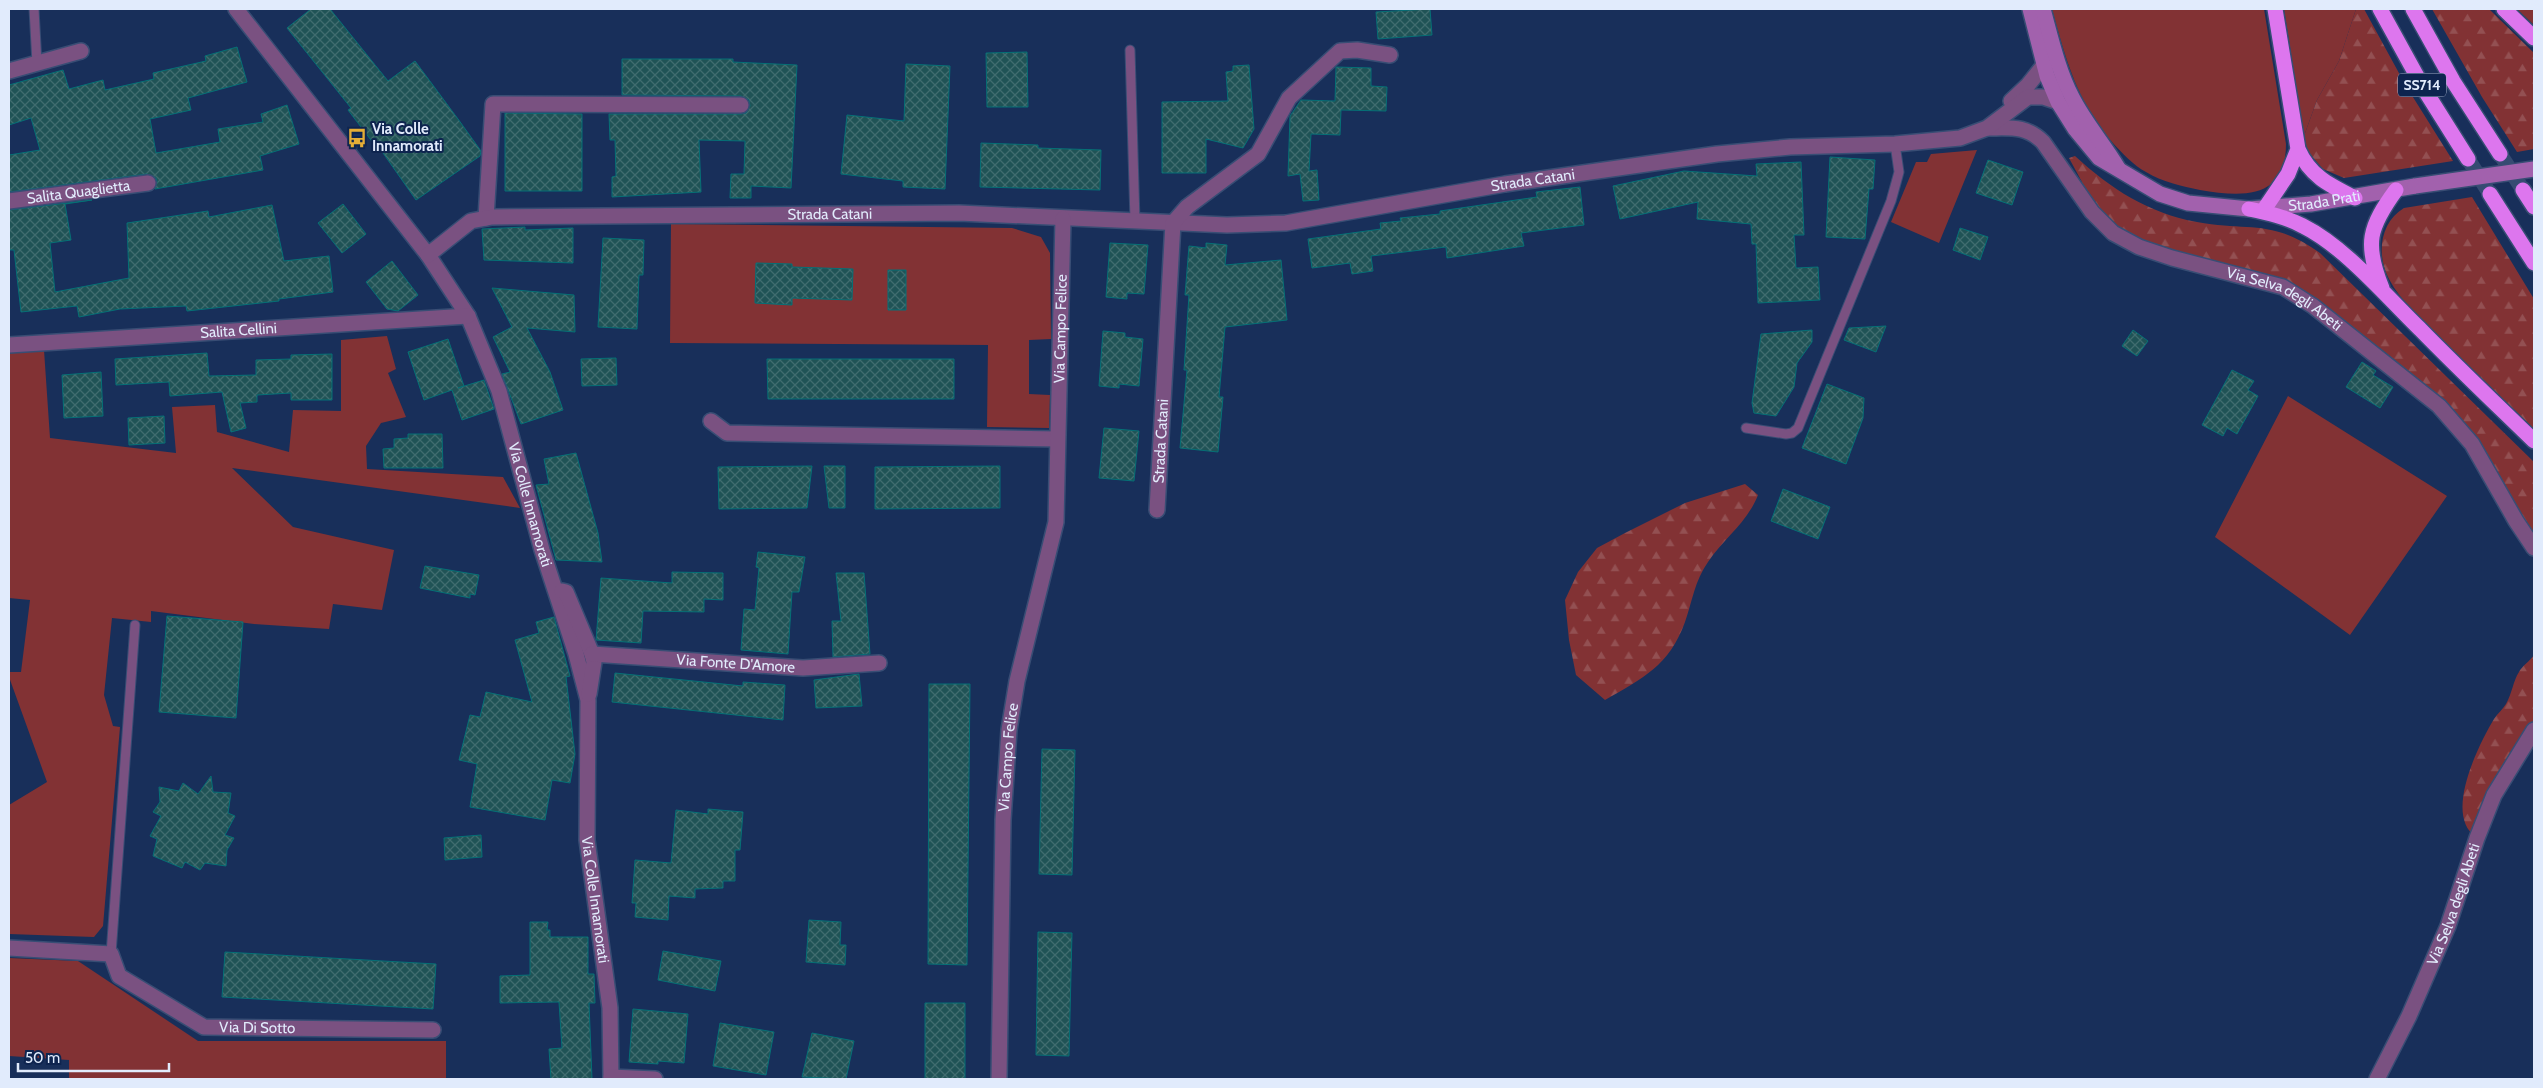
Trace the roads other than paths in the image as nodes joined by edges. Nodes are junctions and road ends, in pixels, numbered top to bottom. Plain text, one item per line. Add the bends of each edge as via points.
1 (34, 9) edge
2 (236, 9) edge
3 (2030, 9) edge
4 (2043, 9) edge
5 (2275, 9) edge
6 (2380, 9) edge
7 (2413, 9) edge
8 (2504, 9) edge
9 (2534, 38) edge
10 (1130, 50) dead end
11 (81, 51) dead end
12 (1390, 55) dead end
13 (37, 64) junction
14 (2044, 65) junction
15 (9, 71) edge
16 (2058, 102) junction
17 (741, 106) dead end
18 (1987, 128) junction
19 (1894, 144) junction
20 (2298, 149) junction
21 (2500, 154) tunnel mouth
22 (2468, 159) tunnel mouth
23 (2534, 169) edge
24 (2119, 170) junction
25 (148, 183) dead end
26 (2396, 190) junction
27 (2523, 190) tunnel mouth
28 (2490, 194) tunnel mouth
29 (2355, 198) junction
30 (9, 201) edge
31 (2534, 207) edge
32 (2265, 208) junction
33 (2249, 209) junction
34 (486, 218) junction
35 (1063, 219) junction
36 (1135, 221) junction
37 (1173, 223) junction
38 (428, 255) junction
39 (2534, 263) edge
40 (2384, 292) junction
41 (468, 316) junction
42 (9, 345) edge
43 (711, 421) dead end
44 (1746, 428) dead end
45 (1057, 439) junction
46 (2534, 441) edge
47 (1157, 510) dead end
48 (2534, 548) edge
49 (556, 589) junction
50 (134, 625) dead end
51 (592, 654) junction
52 (879, 663) dead end
53 (588, 700) junction
54 (2534, 730) edge
55 (9, 948) edge
56 (112, 954) junction
57 (433, 1030) dead end
58 (611, 1078) edge
59 (655, 1079) edge
60 (999, 1079) edge
61 (2377, 1079) edge

1 - 13 lane
2 - 38 street, Via Colle Innamorati
3 - 14 street, Strada Prati
4 - 24 street, Strada Prati via 2071,95
5 - 20 highway
6 - 22 highway, SS714 via 2424,89
7 - 21 highway, SS714 via 2453,82
8 - 9 highway
10 - 36 lane
11 - 13 street
12 - 37 street via 1340,51 1289,98 1258,154 1187,207
13 - 15 street
14 - 16 street, Strada Prati
14 - 18 street
16 - 18 street, Strada Catani via 2028,97
16 - 24 street, Strada Prati via 2084,143 2098,158
17 - 34 street via 493,104
18 - 19 street, Strada Catani via 1960,138
18 - 48 street, Via Selva degli Abeti via 2019,128 2034,133 2092,212 2113,233 2139,247 2283,287 2313,306 2439,406 2472,444
19 - 37 street, Strada Catani via 1790,147 1717,154 1505,184 1286,223
19 - 44 lane via 1899,172 1891,201 1798,428 1786,434
20 - 29 highway via 2318,178
20 - 32 highway via 2288,174
23 - 26 street, Strada Prati, bridge
24 - 33 street, Strada Prati via 2145,187 2171,198 2217,208
25 - 30 street, Salita Quaglietta
26 - 29 street, Strada Prati
26 - 40 highway via 2374,223 2371,244 2373,265
27 - 31 highway
28 - 39 highway
29 - 32 street, Strada Prati
32 - 33 street, Strada Prati
33 - 40 highway via 2277,215 2304,226
34 - 35 street, Strada Catani via 960,213
34 - 38 street, Strada Catani via 471,221
35 - 36 street, Strada Catani
35 - 45 street, Via Campo Felice
36 - 37 street, Strada Catani
37 - 47 street, Strada Catani
38 - 41 street, Via Colle Innamorati
40 - 46 highway
41 - 42 street, Salita Cellini
41 - 49 street, Via Colle Innamorati via 499,391 542,550
43 - 45 street via 727,432
45 - 60 street, Via Campo Felice via 1056,522 1017,681 1009,730 1003,820
49 - 51 street via 566,592
49 - 53 street, Via Colle Innamorati
50 - 56 lane, Via Di Sotto
51 - 52 street, Via Fonte D'Amore via 803,668
51 - 53 street via 594,662
53 - 58 street, Via Colle Innamorati via 587,840 610,1008
54 - 61 street, Via Selva degli Abeti via 2494,795 2448,926 2409,1016
55 - 56 street
56 - 57 street, Via Di Sotto via 119,976 204,1027
58 - 59 street, Via Colle Innamorati

